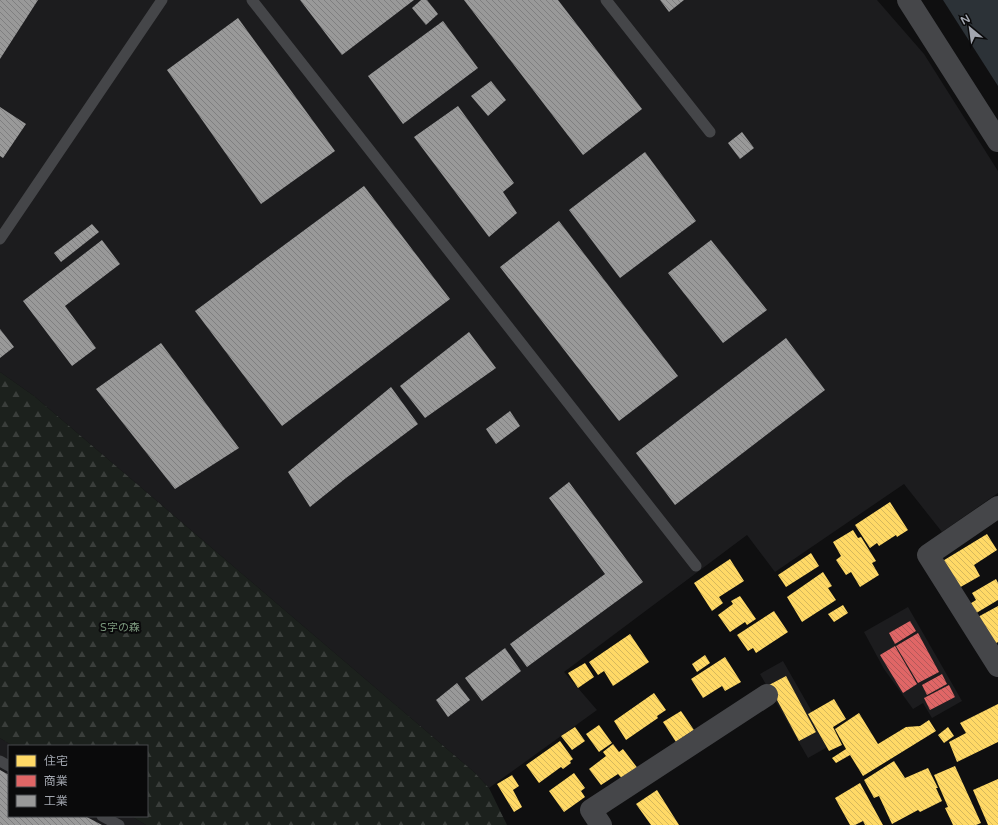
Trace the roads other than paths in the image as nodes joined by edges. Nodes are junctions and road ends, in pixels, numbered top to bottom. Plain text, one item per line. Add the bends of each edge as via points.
1 (162, 0) edge
2 (252, 0) edge
3 (606, 0) edge
4 (908, 0) edge
5 (710, 132) dead end
6 (998, 141) edge
7 (0, 239) edge
8 (998, 508) edge
9 (696, 566) dead end
10 (998, 666) edge
11 (766, 695) dead end
12 (104, 817) edge
13 (118, 825) edge
14 (601, 825) edge

1 - 7 lane
2 - 9 lane
3 - 5 lane
4 - 6 street
8 - 10 street via 928,555
11 - 14 street via 591,810
12 - 13 lane

